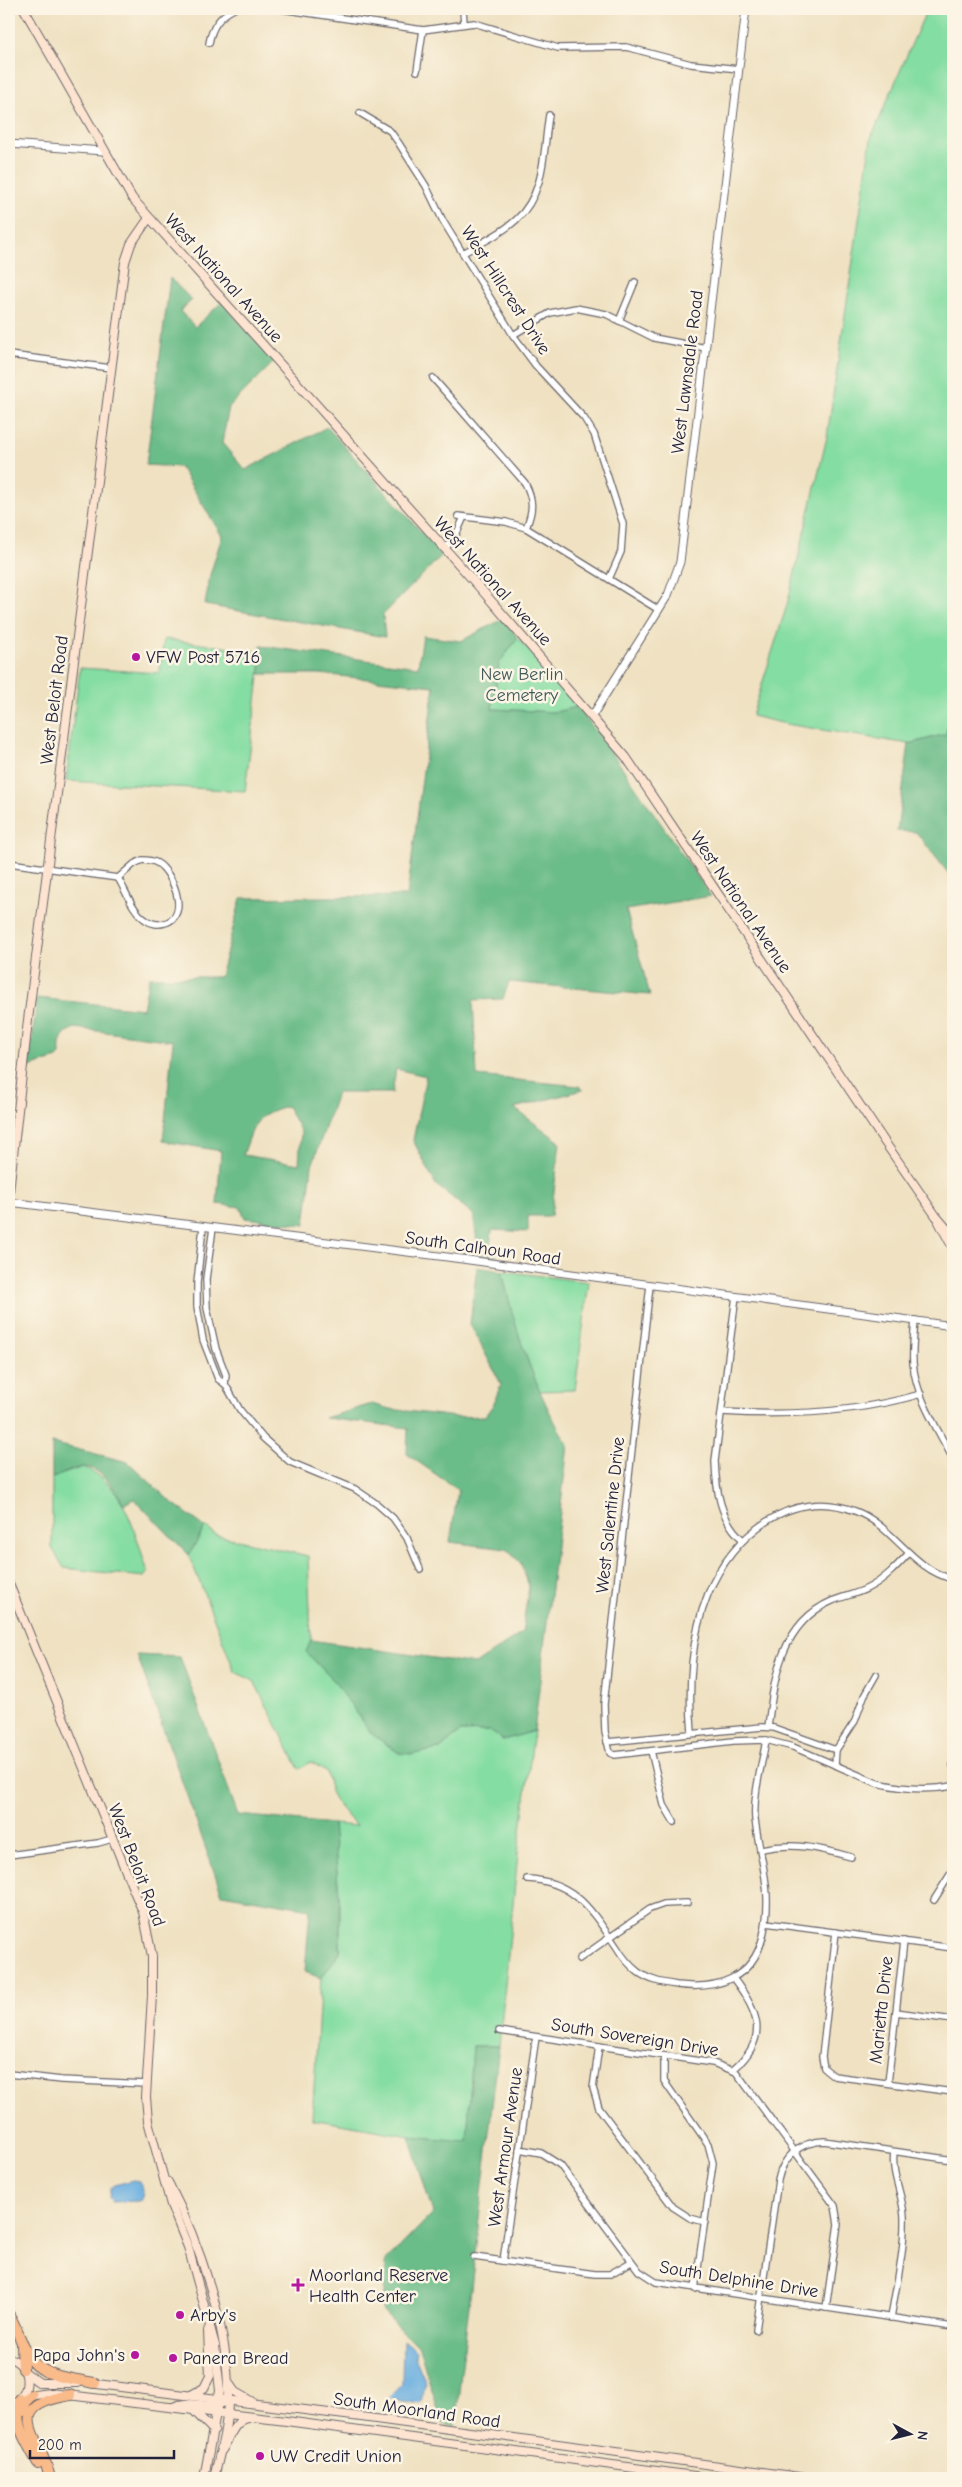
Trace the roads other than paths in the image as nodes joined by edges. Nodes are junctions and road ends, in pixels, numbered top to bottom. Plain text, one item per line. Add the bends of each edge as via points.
1 (24, 9) edge
2 (234, 9) edge
3 (281, 9) edge
4 (463, 9) edge
5 (746, 9) edge
6 (300, 10) edge
7 (464, 24) junction
8 (423, 30) junction
9 (208, 43) dead end
10 (738, 69) junction
11 (417, 71) dead end
12 (360, 113) dead end
13 (549, 115) dead end
14 (9, 144) edge
15 (104, 151) junction
16 (149, 218) junction
17 (463, 254) junction
18 (635, 282) dead end
19 (619, 321) junction
20 (513, 335) junction
21 (706, 348) junction
22 (9, 356) edge
23 (111, 368) junction
24 (433, 378) dead end
25 (526, 528) junction
26 (445, 549) junction
27 (609, 579) junction
28 (659, 610) junction
29 (592, 716) junction
30 (9, 863) edge
31 (48, 868) junction
32 (118, 878) junction
33 (9, 1192) edge
34 (9, 1202) edge
35 (936, 1216) junction
36 (203, 1227) junction
37 (212, 1228) junction
38 (953, 1236) edge
39 (953, 1248) edge
40 (650, 1285) junction
41 (736, 1296) junction
42 (206, 1305) junction
43 (197, 1306) junction
44 (915, 1320) junction
45 (953, 1326) edge
46 (215, 1344) junction
47 (206, 1347) junction
48 (225, 1384) junction
49 (920, 1394) junction
50 (722, 1412) junction
51 (953, 1459) edge
52 (743, 1540) junction
53 (909, 1553) junction
54 (420, 1569) dead end
55 (953, 1579) edge
56 (9, 1584) edge
57 (876, 1675) dead end
58 (768, 1727) junction
59 (692, 1733) junction
60 (766, 1740) junction
61 (607, 1746) junction
62 (836, 1750) junction
63 (953, 1750) edge
64 (651, 1751) junction
65 (835, 1765) junction
66 (953, 1766) edge
67 (953, 1786) edge
68 (674, 1822) dead end
69 (112, 1839) junction
70 (762, 1849) junction
71 (9, 1855) edge
72 (851, 1857) dead end
73 (953, 1870) edge
74 (527, 1879) dead end
75 (934, 1900) dead end
76 (687, 1903) dead end
77 (766, 1923) junction
78 (836, 1932) junction
79 (609, 1937) junction
80 (904, 1941) junction
81 (953, 1948) edge
82 (578, 1958) dead end
83 (733, 1978) junction
84 (896, 2012) junction
85 (953, 2020) edge
86 (499, 2032) dead end
87 (536, 2037) junction
88 (599, 2046) junction
89 (664, 2056) junction
90 (733, 2070) junction
91 (9, 2074) edge
92 (888, 2083) junction
93 (146, 2084) junction
94 (953, 2092) edge
95 (519, 2149) junction
96 (796, 2150) junction
97 (894, 2152) junction
98 (953, 2160) edge
99 (163, 2172) junction
100 (705, 2222) junction
101 (474, 2257) dead end
102 (503, 2261) junction
103 (631, 2262) junction
104 (695, 2289) junction
105 (761, 2299) junction
106 (826, 2308) junction
107 (208, 2314) junction
108 (9, 2315) edge
109 (892, 2318) junction
110 (953, 2327) edge
111 (756, 2330) dead end
112 (20, 2335) junction
113 (9, 2358) edge
114 (25, 2371) junction
115 (227, 2381) junction
116 (95, 2383) junction
117 (70, 2395) junction
118 (192, 2395) junction
119 (25, 2397) junction
120 (255, 2403) junction
121 (221, 2404) junction
122 (9, 2406) edge
123 (171, 2407) junction
124 (193, 2410) junction
125 (226, 2414) junction
126 (253, 2417) junction
127 (214, 2431) junction
128 (592, 2449) junction
129 (220, 2454) junction
130 (591, 2462) junction
131 (49, 2478) edge
132 (204, 2478) edge
133 (214, 2478) edge
134 (709, 2478) edge
135 (806, 2478) edge

1 - 15 main road, West National Avenue
2 - 9 street via 218,21
3 - 6 street
4 - 7 street
5 - 10 street, West Lawnsdale Road
6 - 8 street
7 - 8 street
7 - 10 street via 482,25 558,48 626,47 691,64
8 - 11 street
10 - 21 street, West Lawnsdale Road
12 - 17 street, West Hillcrest Drive via 390,131
13 - 17 street via 541,173 531,203 508,226
14 - 15 street
15 - 16 main road, West National Avenue via 126,189
16 - 23 main road, West Beloit Road via 131,244 125,262
16 - 26 main road, West National Avenue
17 - 20 street, West Hillcrest Drive
18 - 19 street
19 - 20 street via 596,311 567,308 550,313
19 - 21 street via 654,338
20 - 27 street, West Hillcrest Drive via 536,366 584,418 599,445 623,524 622,552
21 - 28 street, West Lawnsdale Road via 680,562 673,585
22 - 23 street
23 - 31 main road, West Beloit Road
24 - 25 street via 525,483 532,503
25 - 26 street via 506,522 461,517 456,535
25 - 27 street
26 - 29 main road, West National Avenue
27 - 28 street
28 - 29 street, West Lawnsdale Road
29 - 35 main road, West National Avenue via 633,768
30 - 31 street
31 - 32 street
31 - 33 main road, West Beloit Road
32 - 32 street via 142,860 158,863 179,898 177,913 171,921 163,924 146,920 138,913
34 - 36 street, South Calhoun Road
35 - 38 main road, West National Avenue
35 - 39 main road, West National Avenue
36 - 37 street, South Calhoun Road
36 - 43 street
37 - 40 street, South Calhoun Road
37 - 42 street
40 - 41 street, South Calhoun Road
40 - 61 street, West Salentine Drive via 604,1704
41 - 44 street, South Calhoun Road
41 - 50 street
42 - 43 street
42 - 46 street
43 - 47 street
44 - 45 street, South Calhoun Road
44 - 49 street via 913,1363
46 - 47 street
46 - 48 street via 226,1376
47 - 48 street via 218,1379
48 - 54 street via 240,1410 263,1438 290,1462 355,1489 393,1518 407,1538
49 - 50 street via 867,1408 840,1411
49 - 51 street
50 - 52 street via 715,1461 718,1496 729,1523
52 - 53 street via 772,1516 821,1504 854,1510 868,1517
52 - 59 street via 718,1573 701,1618 692,1676
53 - 55 street via 930,1570
53 - 58 street via 879,1582 832,1601 801,1621 782,1654
56 - 69 main road, West Beloit Road
57 - 62 street via 855,1721
58 - 59 street
58 - 62 street
59 - 61 street
60 - 64 street
60 - 65 street via 793,1747
60 - 70 street via 755,1810
61 - 64 street via 615,1755
62 - 65 street
63 - 66 street
64 - 68 street via 664,1805
65 - 67 street via 891,1786 922,1790
69 - 71 street
69 - 93 main road, West Beloit Road via 143,1912 152,1956
70 - 72 street via 802,1845
70 - 77 street via 768,1882
73 - 75 street
74 - 79 street via 554,1883 571,1891 586,1904
76 - 79 street via 655,1906
77 - 78 street
77 - 83 street via 756,1954
78 - 80 street
78 - 92 street via 822,2057 826,2070 834,2076
79 - 82 street
79 - 83 street via 634,1969 656,1981 698,1987 716,1985
80 - 81 street
80 - 84 street, Marietta Drive
83 - 90 street via 753,2006 757,2025 752,2051
84 - 85 street
84 - 92 street, Marietta Drive
86 - 87 street, South Sovereign Drive
87 - 88 street, South Sovereign Drive
87 - 95 street, West Armour Avenue
88 - 89 street, South Sovereign Drive
88 - 100 street via 593,2088 599,2108 673,2207 690,2218
89 - 90 street, South Sovereign Drive via 712,2063
89 - 100 street via 662,2074 667,2088 712,2154 713,2170
90 - 96 street, South Sovereign Drive
91 - 93 street
92 - 94 street
93 - 99 main road, West Beloit Road via 148,2121
95 - 102 street, West Armour Avenue
95 - 103 street, South Delphine Drive via 541,2153 560,2165
96 - 97 street via 809,2143 824,2142
96 - 105 street via 780,2172
96 - 106 street, South Sovereign Drive via 836,2210 838,2224
97 - 98 street
97 - 109 street via 893,2166 904,2224
99 - 107 main road, West Beloit Road
99 - 115 main road, West Beloit Road via 188,2225 215,2307
100 - 104 street
101 - 102 street
102 - 103 street via 602,2275 618,2271
103 - 104 street, South Delphine Drive via 644,2276 656,2282
104 - 105 street, South Delphine Drive
105 - 106 street, South Delphine Drive
105 - 111 street
106 - 109 street, South Delphine Drive
107 - 118 main road via 210,2376 204,2388
107 - 121 main road, West Beloit Road
108 - 112 highway
109 - 110 street, South Delphine Drive
112 - 114 highway
112 - 116 highway via 32,2361 41,2369
113 - 114 main road, South Moorland Road
114 - 116 main road, South Moorland Road via 40,2383
114 - 119 main road
115 - 120 main road via 235,2392
115 - 121 main road, West Beloit Road
116 - 118 main road, South Moorland Road
117 - 119 main road, South Moorland Road via 51,2393
117 - 123 main road, South Moorland Road
117 - 131 highway via 44,2401 31,2411 30,2425
118 - 121 main road, South Moorland Road
119 - 122 main road
119 - 131 highway via 17,2420 19,2428
120 - 121 main road, South Moorland Road
120 - 128 main road, South Moorland Road
121 - 123 main road via 182,2402
121 - 124 main road, South Moorland Road
121 - 125 main road, West Beloit Road
121 - 125 main road, South Moorland Road
121 - 127 main road, West Beloit Road
123 - 124 main road, South Moorland Road
124 - 127 main road
125 - 126 main road, South Moorland Road
125 - 129 main road, West Beloit Road
126 - 129 main road via 241,2420 234,2427
126 - 130 main road, South Moorland Road
127 - 132 main road, West Beloit Road
128 - 130 main road
128 - 135 main road, South Moorland Road
129 - 133 main road, West Beloit Road
130 - 134 main road, South Moorland Road

